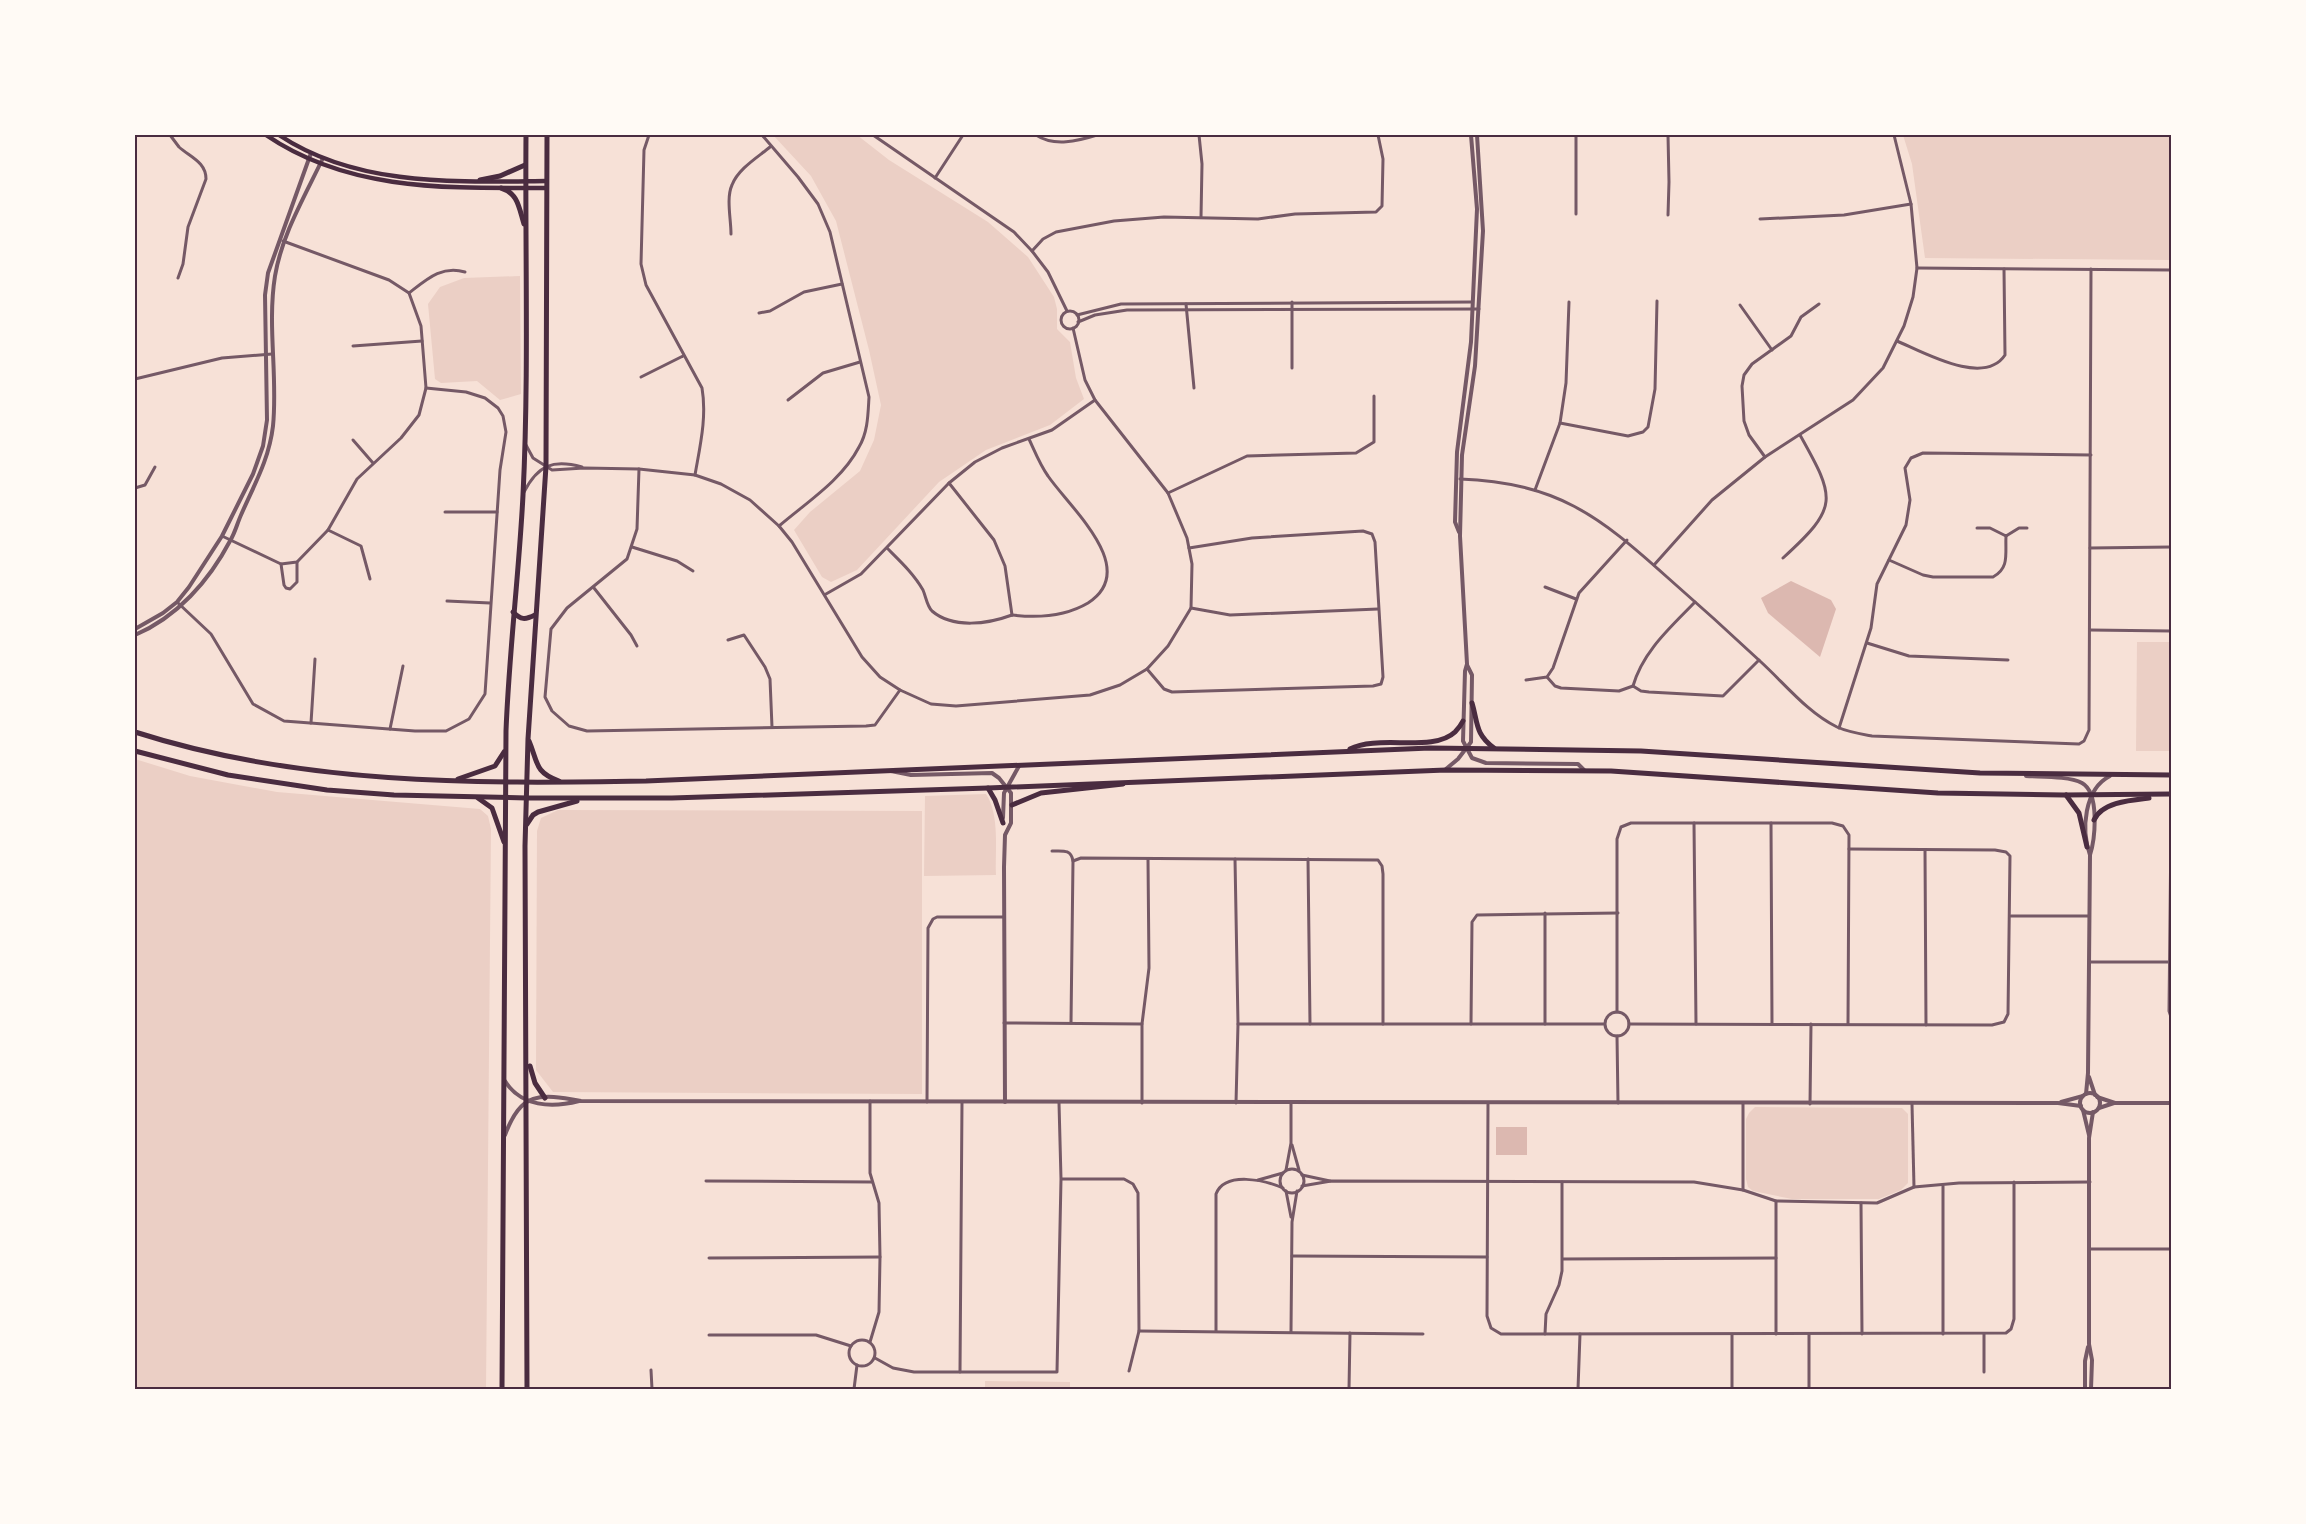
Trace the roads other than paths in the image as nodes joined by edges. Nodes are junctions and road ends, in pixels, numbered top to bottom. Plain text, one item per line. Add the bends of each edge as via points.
1 (170, 135) edge
2 (266, 135) edge
3 (279, 135) edge
4 (526, 135) edge
5 (547, 135) edge
6 (649, 135) edge
7 (762, 135) edge
8 (873, 135) edge
9 (963, 135) edge
10 (1036, 135) edge
11 (1097, 135) edge
12 (1199, 135) edge
13 (1378, 135) edge
14 (1471, 135) edge
15 (1477, 135) edge
16 (1576, 135) edge
17 (1668, 135) edge
18 (1776, 135) edge
19 (1781, 135) edge
20 (1894, 135) edge
21 (770, 146) junction
22 (309, 155) junction
23 (322, 161) junction
24 (525, 165) junction
25 (935, 178) junction
26 (480, 180) junction
27 (526, 185) junction
28 (546, 185) junction
29 (501, 188) junction
30 (1911, 204) junction
31 (1576, 214) dead end
32 (1668, 215) dead end
33 (1201, 217) junction
34 (1761, 219) dead end
35 (526, 231) junction
36 (732, 234) dead end
37 (279, 239) junction
38 (284, 242) junction
39 (1032, 251) junction
40 (1917, 268) junction
41 (2004, 269) junction
42 (2091, 269) junction
43 (2171, 270) edge
44 (465, 272) dead end
45 (178, 278) dead end
46 (842, 284) junction
47 (409, 293) junction
48 (1292, 302) junction
49 (1473, 302) junction
50 (1479, 302) junction
51 (1569, 302) dead end
52 (1657, 302) dead end
53 (1186, 304) junction
54 (1819, 304) dead end
55 (1740, 305) dead end
56 (1292, 308) junction
57 (1473, 309) junction
58 (1479, 309) junction
59 (1186, 310) junction
60 (1067, 311) junction
61 (759, 313) dead end
62 (1077, 315) junction
63 (1078, 322) junction
64 (1073, 328) junction
65 (422, 341) junction
66 (1897, 341) junction
67 (353, 346) dead end
68 (1772, 350) junction
69 (270, 355) junction
70 (683, 356) junction
71 (860, 362) junction
72 (1292, 368) dead end
73 (640, 377) dead end
74 (135, 379) edge
75 (426, 388) junction
76 (1194, 388) dead end
77 (1374, 396) dead end
78 (788, 400) dead end
79 (1095, 400) junction
80 (1560, 423) junction
81 (1800, 435) junction
82 (353, 440) dead end
83 (1029, 440) junction
84 (524, 442) junction
85 (2091, 455) junction
86 (1765, 457) junction
87 (374, 463) junction
88 (546, 466) junction
89 (155, 467) dead end
90 (639, 470) junction
91 (695, 475) junction
92 (1455, 479) junction
93 (1462, 479) junction
94 (949, 483) junction
95 (135, 488) edge
96 (1535, 490) junction
97 (1168, 493) junction
98 (523, 496) junction
99 (445, 512) dead end
100 (497, 512) junction
101 (779, 526) junction
102 (1977, 528) dead end
103 (2027, 528) dead end
104 (328, 530) junction
105 (222, 536) junction
106 (1460, 536) junction
107 (2006, 536) junction
108 (231, 540) junction
109 (1627, 540) junction
110 (632, 547) junction
111 (887, 548) junction
112 (1188, 548) junction
113 (2090, 548) junction
114 (2171, 548) edge
115 (1783, 558) dead end
116 (1889, 560) junction
117 (297, 562) junction
118 (281, 564) junction
119 (1654, 565) junction
120 (693, 571) dead end
121 (370, 579) dead end
122 (1545, 587) dead end
123 (594, 588) junction
124 (825, 594) junction
125 (1576, 599) junction
126 (177, 602) junction
127 (447, 602) dead end
128 (1695, 602) junction
129 (490, 603) junction
130 (181, 606) junction
131 (1191, 608) junction
132 (1378, 609) junction
133 (513, 612) junction
134 (535, 615) junction
135 (1012, 615) junction
136 (135, 629) edge
137 (2090, 630) junction
138 (2171, 631) edge
139 (135, 635) edge
140 (728, 640) dead end
141 (1867, 643) junction
142 (637, 646) dead end
143 (315, 659) dead end
144 (1759, 660) junction
145 (2008, 660) dead end
146 (1467, 664) junction
147 (403, 666) dead end
148 (1147, 669) junction
149 (1547, 677) junction
150 (1526, 680) dead end
151 (1633, 686) junction
152 (900, 690) junction
153 (1472, 702) junction
154 (1463, 721) junction
155 (311, 723) junction
156 (772, 728) junction
157 (1839, 728) junction
158 (390, 729) junction
159 (135, 732) edge
160 (528, 740) junction
161 (506, 748) junction
162 (1467, 748) junction
163 (1495, 749) junction
164 (135, 750) edge
165 (1348, 750) junction
166 (1019, 766) junction
167 (889, 770) junction
168 (1446, 770) junction
169 (1584, 770) junction
170 (2001, 774) junction
171 (2112, 775) junction
172 (2171, 775) edge
173 (453, 780) junction
174 (507, 782) junction
175 (527, 782) junction
176 (562, 782) junction
177 (1131, 782) junction
178 (1007, 786) junction
179 (988, 788) junction
180 (2171, 794) edge
181 (2066, 795) junction
182 (2091, 796) junction
183 (477, 797) junction
184 (507, 798) junction
185 (527, 798) junction
186 (584, 799) junction
187 (1012, 805) junction
188 (2094, 820) junction
189 (1002, 823) junction
190 (1694, 823) junction
191 (1771, 823) junction
192 (526, 826) junction
193 (2171, 826) edge
194 (1005, 835) junction
195 (506, 847) junction
196 (2087, 847) junction
197 (1849, 849) junction
198 (1925, 850) junction
199 (1052, 851) dead end
200 (2090, 855) junction
201 (1149, 858) junction
202 (1235, 859) junction
203 (1308, 859) junction
204 (1073, 861) junction
205 (2171, 897) edge
206 (1545, 913) junction
207 (1618, 913) junction
208 (2011, 916) junction
209 (2088, 916) junction
210 (1004, 917) junction
211 (2089, 962) junction
212 (2170, 962) edge
213 (1617, 1012) junction
214 (2171, 1017) edge
215 (1004, 1023) junction
216 (1071, 1023) junction
217 (1142, 1024) junction
218 (1238, 1024) junction
219 (1310, 1024) junction
220 (1383, 1024) junction
221 (1472, 1024) junction
222 (1545, 1024) junction
223 (1604, 1024) junction
224 (1629, 1024) junction
225 (1696, 1024) junction
226 (1772, 1024) junction
227 (1811, 1024) junction
228 (1848, 1024) junction
229 (1926, 1025) junction
230 (1617, 1036) junction
231 (527, 1049) junction
232 (2088, 1073) junction
233 (503, 1078) junction
234 (2084, 1095) junction
235 (2096, 1096) junction
236 (545, 1098) junction
237 (527, 1101) junction
238 (581, 1101) junction
239 (870, 1101) junction
240 (927, 1102) junction
241 (962, 1102) junction
242 (1005, 1102) junction
243 (1059, 1103) junction
244 (1142, 1103) junction
245 (1236, 1103) junction
246 (1291, 1103) junction
247 (1488, 1103) junction
248 (1618, 1103) junction
249 (1743, 1103) junction
250 (2058, 1103) junction
251 (2115, 1103) junction
252 (2171, 1103) edge
253 (1810, 1104) junction
254 (1912, 1104) junction
255 (2082, 1108) junction
256 (2098, 1108) junction
257 (2092, 1112) junction
258 (2089, 1138) junction
259 (503, 1141) junction
260 (1291, 1143) junction
261 (1284, 1172) junction
262 (1301, 1173) junction
263 (1061, 1179) junction
264 (706, 1181) dead end
265 (1253, 1181) junction
266 (1331, 1181) junction
267 (873, 1182) junction
268 (1487, 1182) junction
269 (1562, 1182) junction
270 (2014, 1182) junction
271 (2090, 1182) junction
272 (1943, 1185) junction
273 (1302, 1186) junction
274 (1914, 1187) junction
275 (1284, 1189) junction
276 (1743, 1190) junction
277 (1297, 1191) junction
278 (1776, 1201) junction
279 (1861, 1203) junction
280 (1292, 1221) junction
281 (2090, 1249) junction
282 (2171, 1249) edge
283 (1292, 1256) junction
284 (880, 1257) junction
285 (1487, 1257) junction
286 (709, 1258) dead end
287 (1776, 1258) junction
288 (1563, 1259) junction
289 (1139, 1331) junction
290 (1216, 1331) junction
291 (1291, 1332) junction
292 (1350, 1333) junction
293 (1423, 1334) dead end
294 (1545, 1334) junction
295 (1580, 1334) junction
296 (1809, 1334) junction
297 (1862, 1334) junction
298 (1943, 1334) junction
299 (1984, 1334) junction
300 (709, 1335) dead end
301 (1732, 1335) junction
302 (1776, 1335) junction
303 (870, 1342) junction
304 (2088, 1344) junction
305 (851, 1346) junction
306 (875, 1358) junction
307 (856, 1365) junction
308 (651, 1370) dead end
309 (1130, 1371) dead end
310 (960, 1372) junction
311 (1984, 1372) dead end
312 (502, 1389) edge
313 (526, 1389) edge
314 (652, 1389) edge
315 (854, 1389) edge
316 (1350, 1389) edge
317 (1578, 1389) edge
318 (1732, 1389) edge
319 (1809, 1389) edge
320 (2085, 1389) edge
321 (2091, 1389) edge

1 - 45 street via 206,172 188,227
2 - 22 main road
3 - 22 main road
4 - 24 main road
5 - 28 main road
6 - 70 street via 644,150 641,264 646,285
7 - 21 street
8 - 25 street
9 - 25 street
10 - 11 street via 1059,143
12 - 33 street
13 - 33 street via 1383,159 1382,206 1376,212 1258,219
14 - 49 street via 1477,209
15 - 50 street via 1484,211
16 - 31 street
17 - 32 street
18 - 19 street
20 - 30 street
21 - 36 street via 732,184
21 - 46 street via 818,204 830,232
22 - 23 main road
22 - 37 street
23 - 26 main road via 376,174
23 - 29 main road via 349,174 404,185
23 - 38 street
24 - 26 main road
24 - 27 main road
25 - 39 street via 1014,232
26 - 27 main road
27 - 28 main road
27 - 29 main road
27 - 35 main road
28 - 88 main road
29 - 35 main road via 515,197
30 - 34 street via 1844,215
30 - 40 street
33 - 39 street via 1114,221 1056,232
35 - 84 main road
37 - 38 street
37 - 69 street via 265,295
38 - 47 street via 389,279
38 - 69 street via 275,275
39 - 60 street via 1048,272
40 - 41 street
40 - 66 street
41 - 42 street
41 - 66 street via 2005,355 1999,364 1960,367
42 - 43 street
42 - 85 street
44 - 47 street via 442,271
46 - 61 street via 804,292
46 - 71 street
47 - 65 street
48 - 49 street
48 - 53 street
48 - 56 street
49 - 50 street
49 - 57 street
50 - 58 street
51 - 80 street via 1566,383
52 - 80 street via 1655,389 1648,427 1628,436
53 - 59 street
53 - 62 street via 1120,304
54 - 68 street via 1801,317 1791,336
55 - 68 street
56 - 57 street
56 - 59 street
56 - 72 street
57 - 58 street
57 - 92 street
58 - 93 street
59 - 63 street via 1113,310
59 - 76 street
60 - 62 street
60 - 64 street via 1062,322
62 - 63 street
63 - 64 street
64 - 79 street via 1085,380
65 - 67 street
65 - 75 street
66 - 81 street via 1883,368 1853,400
68 - 86 street via 1752,364 1742,386 1744,421
69 - 74 street via 222,358
69 - 105 street via 262,446 253,474
69 - 108 street via 273,418 268,450
70 - 73 street
70 - 91 street via 702,388 705,405
71 - 78 street via 823,372
71 - 101 street via 869,397 868,423 860,446 845,469
75 - 87 street via 419,415
75 - 100 street via 485,398 503,416 506,432
77 - 97 street via 1374,442 1356,453 1247,456
79 - 83 street via 1052,430
79 - 97 street
80 - 96 street
81 - 86 street
81 - 115 street via 1821,472 1827,495 1825,512 1812,531
82 - 87 street
83 - 94 street via 975,462
83 - 135 street via 1047,475 1104,553 1108,577 1096,597 1071,611
84 - 88 street via 533,458
84 - 98 main road
85 - 113 street
85 - 116 street via 1923,453 1911,458 1905,468 1910,511
86 - 119 street via 1712,500
87 - 104 street via 357,479
88 - 90 street via 552,470
88 - 98 street via 531,480
88 - 134 main road
89 - 95 street via 145,485
90 - 91 street
90 - 110 street via 637,529
91 - 101 street via 750,500
92 - 93 street
92 - 106 street via 1455,522
93 - 96 street
93 - 106 street
94 - 111 street
94 - 135 street via 993,540 1005,566
96 - 109 street via 1583,510
97 - 112 street
98 - 133 main road
99 - 100 street
100 - 129 street
101 - 124 street
102 - 107 street via 1990,528
103 - 107 street
104 - 117 street
104 - 121 street via 361,546
105 - 108 street
105 - 126 street
106 - 146 street
107 - 116 street via 2005,566 2002,573 1993,577 1934,577
108 - 118 street
108 - 130 street
109 - 119 street
109 - 125 street
110 - 120 street via 676,561
110 - 123 street via 627,559
111 - 124 street via 861,574
111 - 135 street via 910,572 931,610 947,620 996,621
112 - 131 street via 1192,564
112 - 132 street via 1252,538 1363,531 1372,534 1375,542
113 - 114 street
113 - 137 street
116 - 141 street via 1877,584
117 - 118 street
117 - 118 street via 297,582 291,589 286,588
119 - 128 street
122 - 125 street
123 - 142 street
123 - 156 street via 567,608 551,629 545,697 552,711 569,726 587,731
124 - 152 street via 862,657 880,677
125 - 149 street
126 - 130 street
126 - 136 street
127 - 129 street
128 - 144 street
128 - 151 street via 1650,650
129 - 158 street via 486,694 469,719 446,731
130 - 139 street
130 - 155 street via 212,634 253,704 285,721
131 - 132 street via 1230,615
131 - 148 street via 1168,646
132 - 148 street via 1381,684 1172,692 1164,689
133 - 134 main road via 520,619
133 - 161 main road
134 - 160 main road
137 - 138 street
137 - 157 street via 2089,730 2079,744 1872,736
140 - 156 street via 744,635 765,667 770,679
141 - 145 street via 1909,656
141 - 157 street
143 - 155 street
144 - 151 street via 1723,696 1649,692
144 - 157 street via 1816,713
146 - 153 street via 1472,675
146 - 154 street
147 - 158 street
148 - 152 street via 1120,685 1090,695 967,706 931,704
149 - 150 street
149 - 151 street via 1561,688 1619,691
152 - 156 street via 874,725
153 - 162 street via 1471,742
153 - 163 main road via 1479,733
154 - 162 street
154 - 165 main road via 1454,734 1440,739 1378,742
155 - 158 street
159 - 173 main road via 285,767 361,776
160 - 175 main road
160 - 176 main road via 538,769
161 - 173 main road via 495,766
161 - 174 main road
162 - 163 main road
162 - 165 main road
162 - 168 street
162 - 169 street via 1472,758 1486,763 1578,765
163 - 170 main road via 1641,752
164 - 183 main road via 208,770 293,786 371,794
165 - 166 main road
166 - 167 main road
166 - 178 street
167 - 176 main road
167 - 178 street via 911,775 992,773
168 - 169 main road
168 - 177 main road
169 - 181 main road via 1938,793
170 - 171 main road
170 - 182 street via 2074,780 2086,786
171 - 172 main road
171 - 182 street via 2098,783
173 - 174 main road
174 - 175 main road
174 - 184 main road
175 - 176 main road
175 - 185 main road
177 - 178 main road
177 - 187 main road via 1041,794
178 - 179 main road
178 - 187 street
178 - 189 street
179 - 186 main road
179 - 189 main road
180 - 182 main road
180 - 188 main road via 2116,804 2098,813
181 - 182 main road
181 - 196 main road via 2079,813
182 - 188 street
182 - 196 street via 2086,805
183 - 184 main road
183 - 195 main road via 492,808
184 - 185 main road
184 - 195 main road
185 - 186 main road
185 - 192 main road
186 - 192 main road via 538,812
187 - 194 street via 1011,823
188 - 200 street
189 - 194 street
190 - 191 street
190 - 207 street via 1631,823 1621,827 1617,839
190 - 225 street
191 - 197 street via 1838,823 1847,830
191 - 226 street
192 - 231 main road
193 - 205 street
194 - 210 street
195 - 233 main road
196 - 200 street
197 - 198 street
197 - 228 street
198 - 208 street via 2006,852 2011,860
198 - 229 street
199 - 204 street via 1068,851
200 - 209 street
201 - 202 street
201 - 204 street
201 - 217 street via 1149,968
202 - 203 street
202 - 218 street
203 - 219 street
203 - 220 street via 1372,859 1382,866
204 - 216 street
205 - 212 street
206 - 207 street
206 - 221 street via 1477,915 1472,922
206 - 222 street
207 - 213 street
208 - 209 street
208 - 229 street via 2007,1019 1998,1025
209 - 211 street
210 - 215 street
210 - 240 street via 937,917 929,923
211 - 212 street
211 - 232 street
212 - 214 street
213 - 223 street via 1609,1014
213 - 224 street
215 - 216 street
215 - 242 street
216 - 217 street
217 - 244 street
218 - 219 street
218 - 245 street
219 - 220 street
220 - 221 street
221 - 222 street
222 - 223 street
223 - 230 street via 1608,1032
224 - 225 street
224 - 230 street
225 - 226 street
226 - 227 street
227 - 228 street
227 - 253 street
228 - 229 street
230 - 248 street
231 - 236 main road via 535,1083
231 - 237 main road
232 - 234 street
232 - 235 street
233 - 237 street via 509,1088
233 - 259 main road
234 - 235 street
234 - 250 street
234 - 255 street
235 - 251 street
235 - 256 street
236 - 237 street
236 - 238 street
237 - 238 street
237 - 259 street via 515,1111
237 - 313 main road
238 - 239 street
239 - 240 street
239 - 267 street
240 - 241 street
241 - 242 street
241 - 310 street
242 - 243 street
243 - 244 street
243 - 263 street
244 - 245 street
245 - 246 street
246 - 247 street
246 - 260 street
247 - 248 street
247 - 268 street
248 - 249 street
249 - 253 street
249 - 276 street
250 - 254 street
250 - 255 street
251 - 252 street
251 - 256 street
253 - 254 street
254 - 274 street
255 - 257 street
255 - 258 street
256 - 257 street
257 - 258 street
258 - 271 street
259 - 312 main road
260 - 261 street
260 - 262 street
261 - 262 street via 1293,1169
261 - 265 street
261 - 275 street
262 - 266 street
262 - 273 street
263 - 289 street via 1124,1179 1136,1189
263 - 310 street via 1057,1372
264 - 267 street
265 - 275 street
265 - 290 street via 1230,1180 1215,1194
266 - 268 street
266 - 273 street
267 - 284 street via 879,1203
268 - 269 street
268 - 285 street
269 - 276 street via 1694,1182
269 - 288 street
270 - 271 street
270 - 272 street
270 - 299 street via 2013,1325 2006,1333
271 - 281 street
272 - 274 street
272 - 298 street
273 - 277 street
274 - 279 street via 1881,1202
275 - 277 street
275 - 280 street
276 - 278 street
277 - 280 street
278 - 279 street
278 - 287 street
279 - 297 street
280 - 283 street
281 - 282 street
281 - 304 street
283 - 285 street
283 - 291 street
284 - 286 street
284 - 303 street via 879,1312
285 - 294 street via 1487,1316 1491,1328 1501,1334
287 - 288 street
287 - 302 street
288 - 294 street via 1560,1285 1546,1314
289 - 290 street
289 - 309 street
290 - 291 street
291 - 292 street
292 - 293 street
292 - 316 street
294 - 295 street
295 - 301 street
295 - 317 street
296 - 297 street
296 - 302 street
296 - 319 street
297 - 298 street
298 - 299 street
299 - 311 street
300 - 305 street via 816,1335
301 - 302 street
301 - 318 street
303 - 305 street via 862,1339
303 - 306 street
304 - 320 street
304 - 321 street
305 - 307 street via 850,1359
306 - 307 street via 870,1364
306 - 310 street via 893,1368 915,1372
307 - 315 street
308 - 314 street

